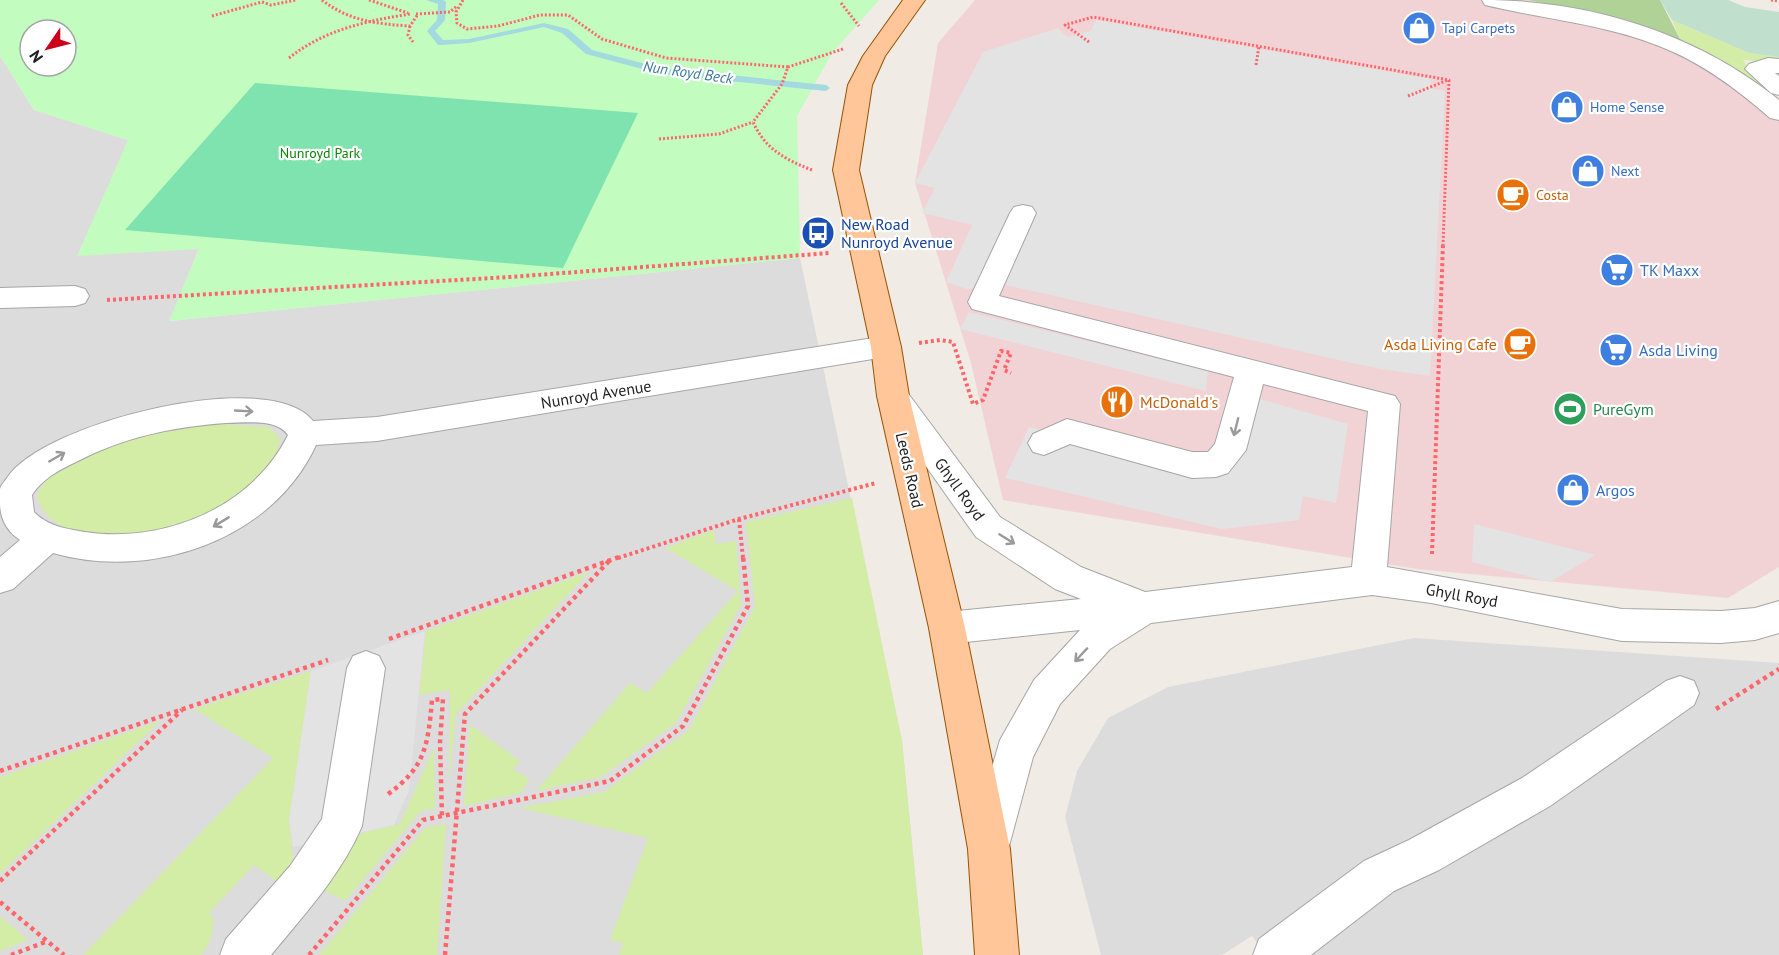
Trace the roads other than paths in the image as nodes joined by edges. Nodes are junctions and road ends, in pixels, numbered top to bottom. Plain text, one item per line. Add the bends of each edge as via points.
1 (914, 0) edge
2 (1493, 0) edge
3 (1779, 66) edge
4 (1779, 88) edge
5 (1779, 113) edge
6 (1023, 213) dead end
7 (75, 296) road end
8 (0, 297) edge
9 (886, 347) junction
10 (1251, 370) junction
11 (893, 396) junction
12 (305, 434) junction
13 (1044, 443) dead end
14 (8, 499) edge
15 (47, 537) junction
16 (0, 578) edge
17 (1371, 580) junction
18 (1144, 608) junction
19 (1779, 617) edge
20 (947, 628) junction
21 (361, 656) road end
22 (1680, 693) road end
23 (989, 849) junction
24 (1279, 954) edge
25 (242, 955) edge
26 (997, 955) edge

1 - 9 main road, Leeds Road via 874,56 860,85 846,170
2 - 5 street via 1651,35 1700,58 1758,93
3 - 4 street via 1757,69
6 - 10 street via 982,302
7 - 8 street
9 - 11 main road, Leeds Road
9 - 12 street, Nunroyd Avenue via 377,429
10 -> 13 street via 1230,450 1216,464 1192,465 1067,431
10 - 17 street via 1384,404 1368,561
11 -> 18 street, Ghyll Royd via 987,527 1068,578
11 - 20 main road, Leeds Road
14 -> 12 street via 27,477 70,449 164,418 239,411 273,413 294,418
12 -> 15 street via 288,468 238,511 181,539 115,551 78,547
14 - 15 street via 30,529
15 - 16 street
17 - 18 street, Ghyll Royd
17 - 19 street, Ghyll Royd via 1622,625 1721,627
18 - 20 street, Ghyll Royd
18 -> 23 street, Ghyll Royd via 1097,638 1047,692 1014,753
20 - 23 main road, Leeds Road
21 - 25 street via 341,826 306,881
22 - 24 street via 1536,792 1379,876
23 - 26 main road, Leeds Road

